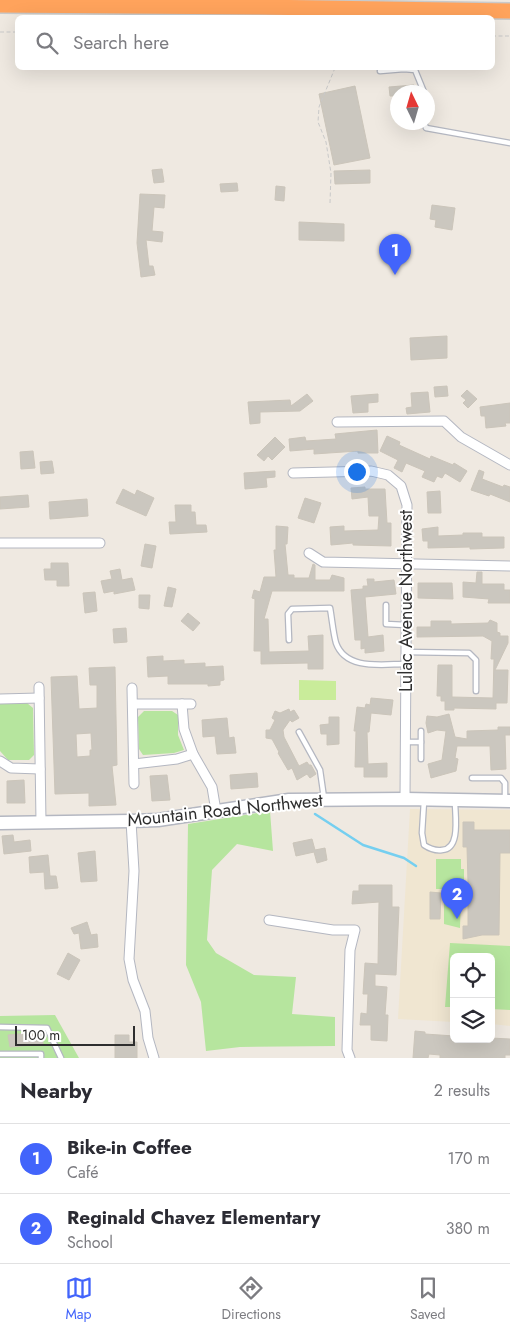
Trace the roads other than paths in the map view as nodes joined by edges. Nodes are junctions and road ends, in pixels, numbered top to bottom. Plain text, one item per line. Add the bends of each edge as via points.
1 (0, 5) edge
2 (510, 11) edge
3 (392, 70) edge
4 (415, 70) edge
5 (380, 71) dead end
6 (421, 85) edge
7 (435, 130) edge
8 (510, 143) edge
9 (337, 422) dead end
10 (510, 466) edge
11 (293, 473) dead end
12 (100, 543) dead end
13 (0, 544) edge
14 (309, 553) dead end
15 (407, 564) junction
16 (510, 566) edge
17 (386, 605) dead end
18 (406, 624) junction
19 (289, 640) dead end
20 (406, 652) junction
21 (406, 664) junction
22 (39, 687) dead end
23 (132, 688) dead end
24 (476, 691) dead end
25 (40, 698) junction
26 (0, 699) edge
27 (133, 704) junction
28 (299, 732) dead end
29 (421, 732) dead end
30 (405, 742) junction
31 (421, 742) junction
32 (193, 754) junction
33 (421, 759) dead end
34 (0, 761) edge
35 (134, 764) junction
36 (40, 769) junction
37 (472, 778) dead end
38 (134, 784) dead end
39 (324, 799) junction
40 (405, 799) junction
41 (424, 800) junction
42 (455, 800) junction
43 (508, 801) edge
44 (216, 811) junction
45 (41, 822) junction
46 (131, 822) junction
47 (0, 823) edge
48 (269, 920) dead end
49 (0, 1027) edge
50 (0, 1054) edge
51 (41, 1058) edge
52 (61, 1058) edge
53 (154, 1058) edge
54 (350, 1058) edge

1 - 2 highway
3 - 5 lane
4 - 6 lane
7 - 8 lane
9 - 10 street via 444,421 461,437
11 - 15 street, Lulac Avenue Northwest via 371,470 388,475 401,486 407,505
12 - 13 street
14 - 15 street via 323,562
15 - 16 street
15 - 18 street, Lulac Avenue Northwest
17 - 18 lane via 386,624
18 - 20 street, Lulac Avenue Northwest
19 - 21 lane via 288,614 292,609 330,608 336,643 348,659 360,663
20 - 21 street, Lulac Avenue Northwest
20 - 24 lane via 469,653 476,660
21 - 30 street, Lulac Avenue Northwest
22 - 25 street
23 - 27 street
25 - 26 street
25 - 36 street
27 - 32 street via 187,704 184,729
27 - 35 street
28 - 39 lane via 320,770
29 - 31 lane
30 - 31 lane
30 - 40 street, Lulac Avenue Northwest
31 - 33 lane
32 - 35 street
32 - 44 street via 212,787
34 - 36 street via 11,768
35 - 38 street
36 - 45 street
37 - 43 lane via 501,778
39 - 40 street, Mountain Road Northwest
39 - 44 street, Mountain Road Northwest via 289,800
40 - 41 street, Mountain Road Northwest
41 - 42 street, Mountain Road Northwest
41 - 42 lane via 424,845 439,850 448,850 455,837
42 - 43 street, Mountain Road Northwest
44 - 46 street, Mountain Road Northwest
45 - 46 street, Mountain Road Northwest
45 - 47 street, Mountain Road Northwest
46 - 53 street via 134,870 129,959 145,1011
48 - 54 street via 333,930 355,930 350,950 347,1050
49 - 52 lane via 47,1028
50 - 51 lane via 40,1054

